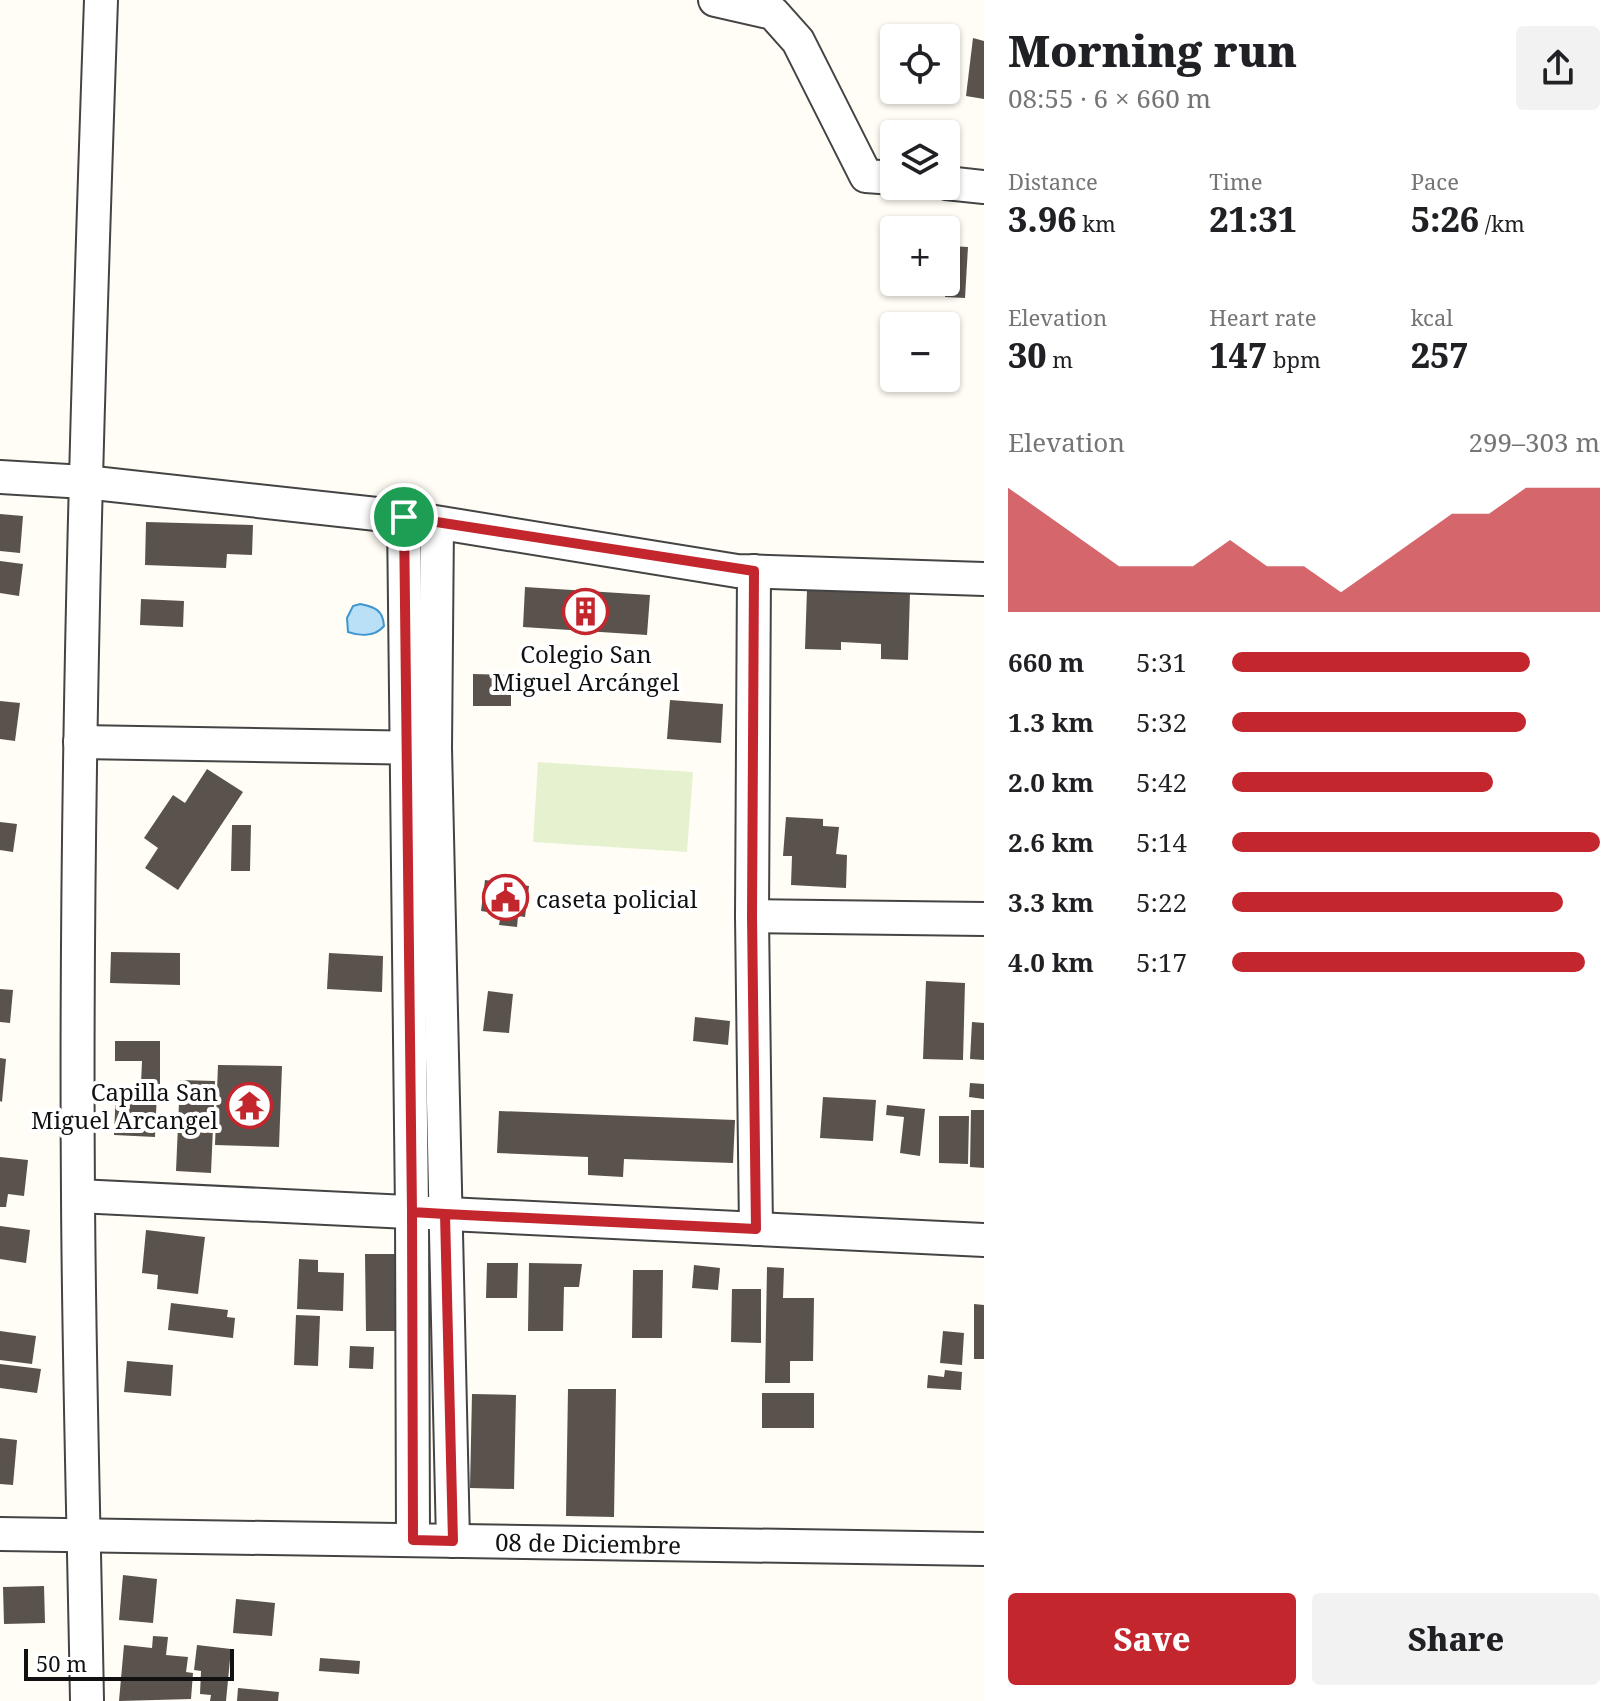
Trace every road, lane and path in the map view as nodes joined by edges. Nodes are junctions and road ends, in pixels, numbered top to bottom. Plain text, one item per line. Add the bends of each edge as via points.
1 (101, 0) edge
2 (715, 0) edge
3 (880, 177) edge
4 (960, 184) edge
5 (984, 187) edge
6 (0, 477) edge
7 (85, 482) junction
8 (404, 517) junction
9 (437, 523) junction
10 (754, 571) junction
11 (984, 579) edge
12 (80, 742) junction
13 (421, 748) junction
14 (752, 916) junction
15 (984, 919) edge
16 (78, 1196) junction
17 (412, 1212) junction
18 (445, 1214) junction
19 (756, 1229) junction
20 (984, 1240) edge
21 (0, 1534) edge
22 (84, 1536) junction
23 (413, 1540) junction
24 (453, 1541) junction
25 (984, 1549) edge
26 (87, 1701) edge

1 - 7 street
2 - 3 street via 773,13 798,41 866,176
4 - 5 street
6 - 7 street
7 - 8 street
7 - 12 street
8 - 9 street
8 - 13 street
9 - 10 street
9 - 13 street
10 - 11 street
10 - 14 street
12 - 13 street
12 - 16 street
13 - 17 street
13 - 18 street
14 - 15 street
14 - 19 street
16 - 17 street
16 - 22 street
17 - 18 street
17 - 23 street
18 - 19 street
18 - 24 street
19 - 20 street
21 - 22 street, 08 de Diciembre
22 - 23 street, 08 de Diciembre
22 - 26 street
23 - 24 street, 08 de Diciembre
24 - 25 street, 08 de Diciembre

